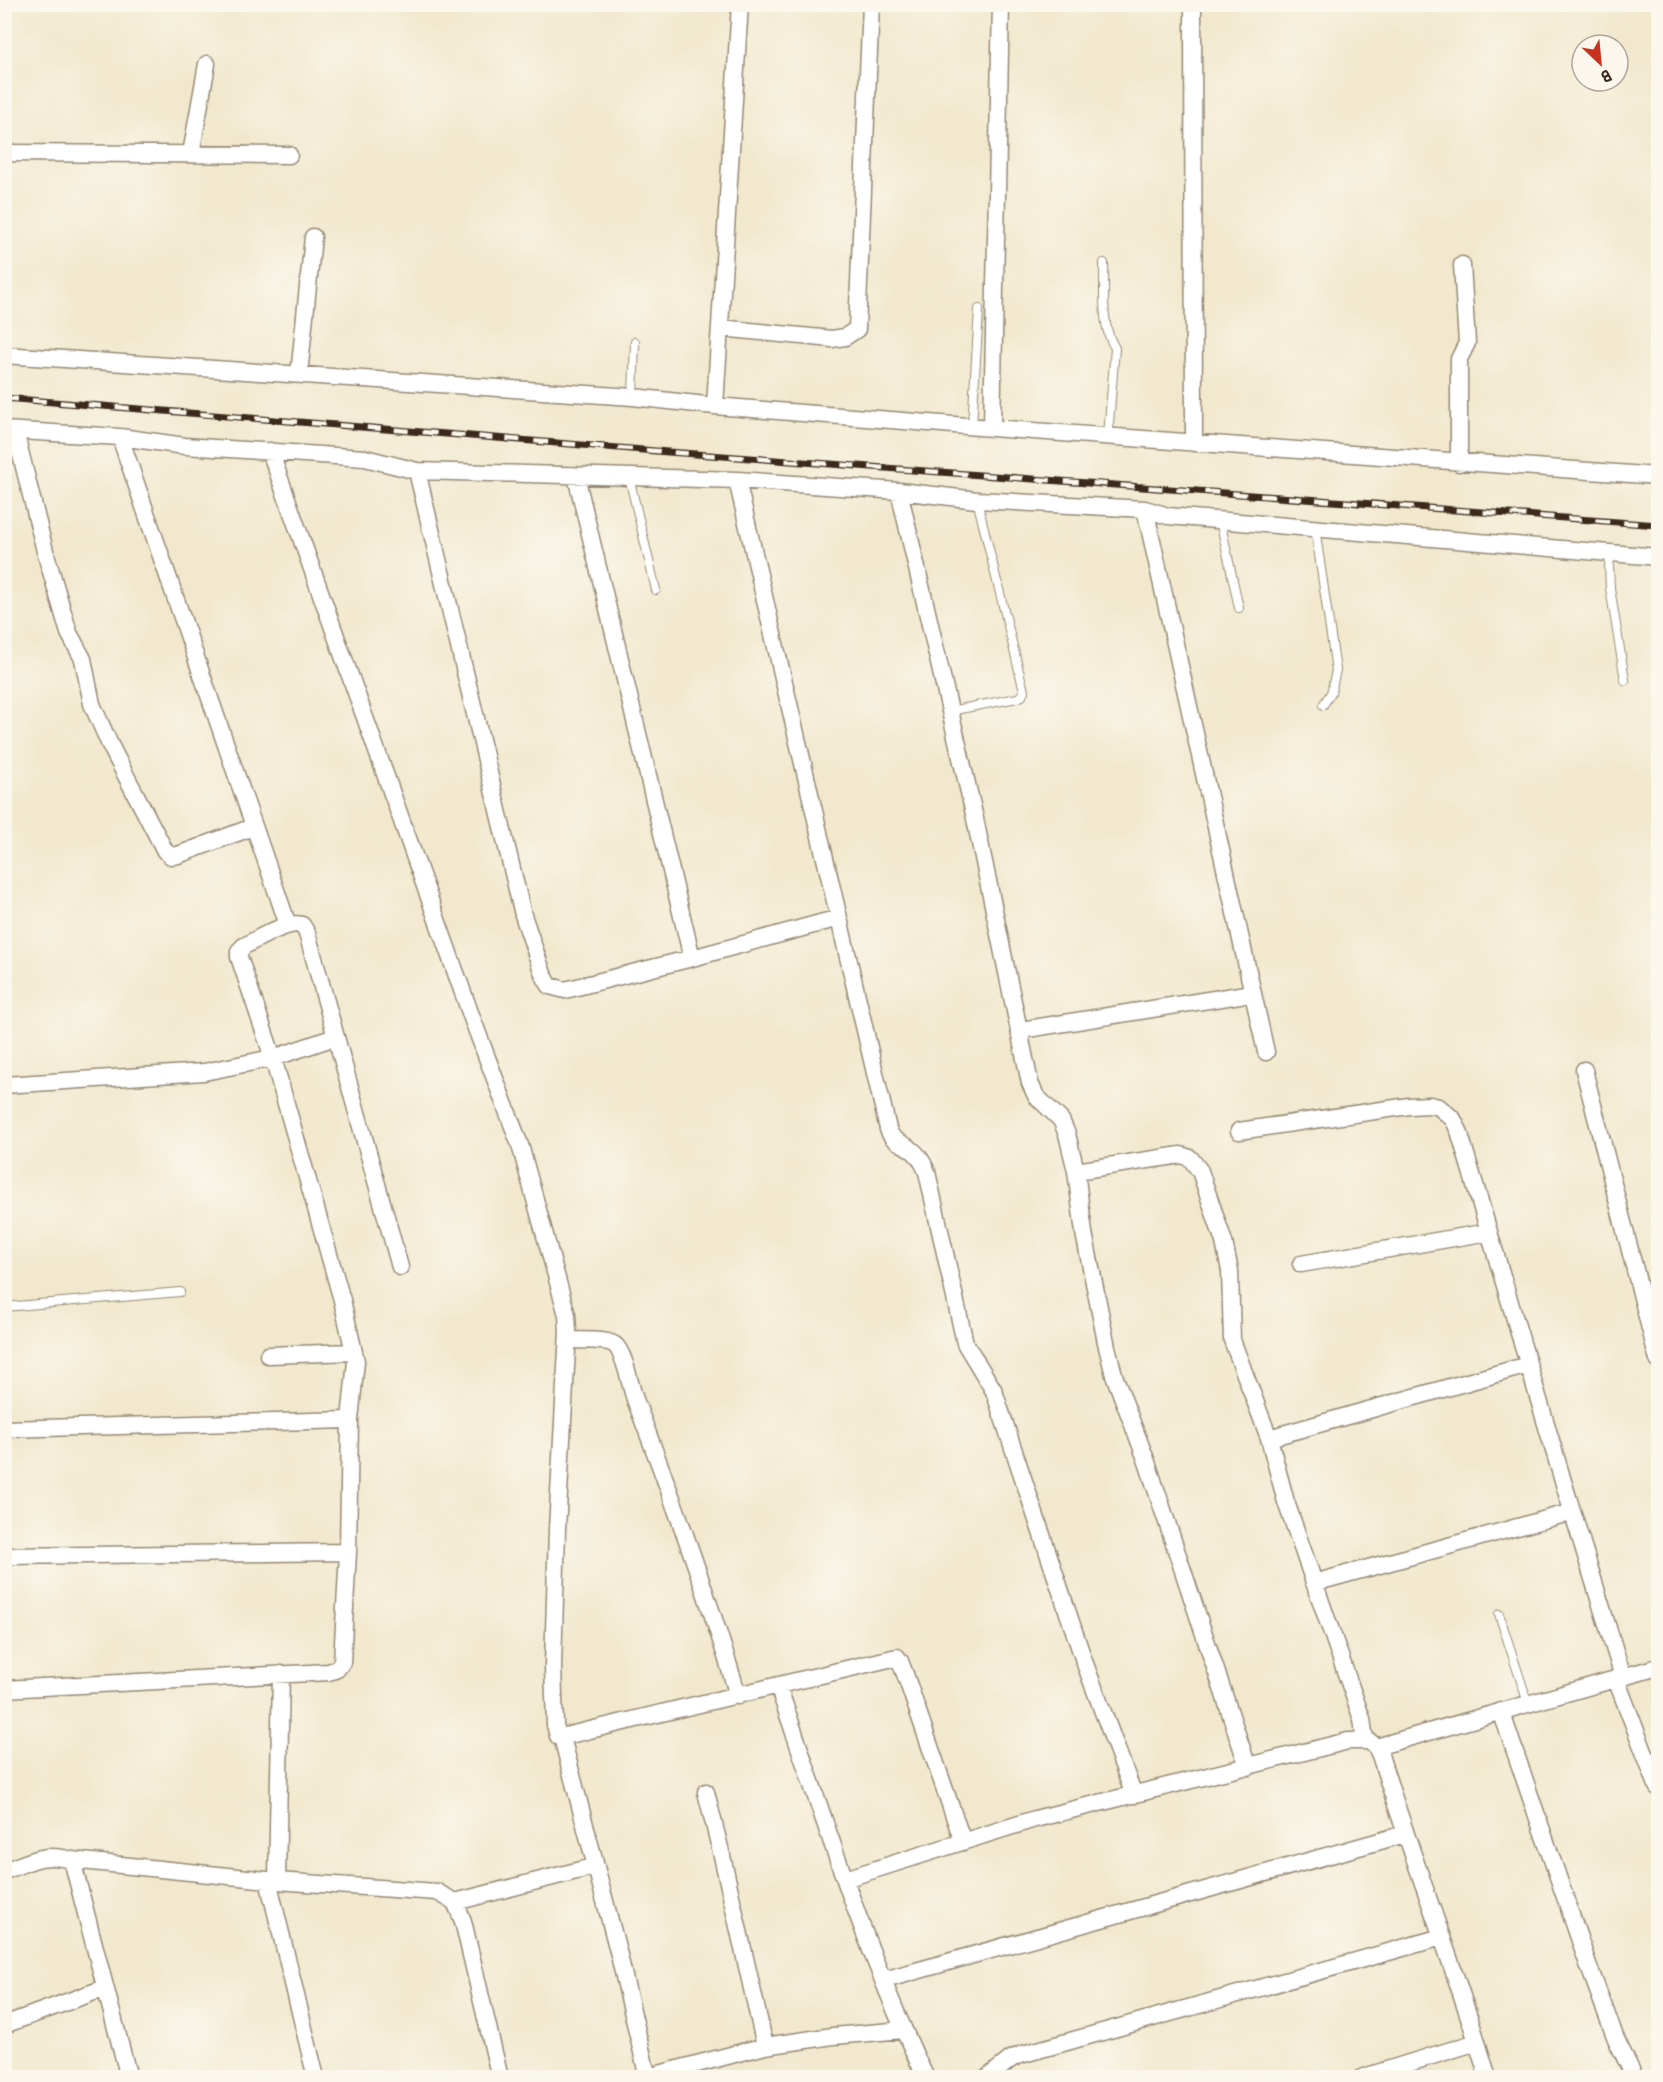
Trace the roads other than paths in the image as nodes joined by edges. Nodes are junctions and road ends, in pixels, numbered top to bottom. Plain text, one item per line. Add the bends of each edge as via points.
1 (740, 4) edge
2 (872, 4) edge
3 (1001, 4) edge
4 (1193, 4) edge
5 (207, 64) dead end
6 (4, 153) edge
7 (191, 154) junction
8 (289, 155) dead end
9 (313, 237) dead end
10 (1104, 263) dead end
11 (1462, 265) dead end
12 (979, 309) dead end
13 (720, 328) junction
14 (635, 342) dead end
15 (4, 355) edge
16 (298, 375) junction
17 (633, 397) junction
18 (715, 406) junction
19 (972, 426) junction
20 (992, 428) junction
21 (10, 430) edge
22 (1108, 436) junction
23 (120, 437) junction
24 (1194, 443) junction
25 (270, 451) junction
26 (1459, 463) junction
27 (417, 471) junction
28 (576, 476) junction
29 (1659, 476) edge
30 (629, 477) junction
31 (737, 480) junction
32 (899, 491) junction
33 (977, 500) junction
34 (1145, 509) junction
35 (1220, 520) junction
36 (1314, 528) junction
37 (1611, 553) junction
38 (1659, 557) edge
39 (656, 590) dead end
40 (1239, 608) dead end
41 (1626, 680) dead end
42 (1323, 705) dead end
43 (950, 711) junction
44 (253, 827) junction
45 (838, 918) junction
46 (288, 925) junction
47 (692, 958) junction
48 (1252, 993) junction
49 (1021, 1030) junction
50 (335, 1037) junction
51 (1266, 1053) dead end
52 (273, 1058) junction
53 (1584, 1070) dead end
54 (4, 1085) edge
55 (1239, 1131) dead end
56 (1076, 1171) junction
57 (1489, 1232) junction
58 (1301, 1264) dead end
59 (400, 1268) dead end
60 (180, 1292) dead end
61 (4, 1307) edge
62 (568, 1340) junction
63 (354, 1352) junction
64 (268, 1355) dead end
65 (1659, 1360) edge
66 (1528, 1365) junction
67 (350, 1420) junction
68 (4, 1429) edge
69 (1269, 1438) junction
70 (1572, 1512) junction
71 (348, 1551) junction
72 (4, 1556) edge
73 (1314, 1583) junction
74 (1499, 1614) dead end
75 (1659, 1667) edge
76 (281, 1674) junction
77 (1620, 1678) junction
78 (778, 1686) junction
79 (4, 1689) edge
80 (738, 1696) junction
81 (1528, 1703) junction
82 (1500, 1711) junction
83 (563, 1740) junction
84 (1370, 1744) junction
85 (1248, 1767) junction
86 (1659, 1788) edge
87 (706, 1792) dead end
88 (1134, 1795) junction
89 (1405, 1834) junction
90 (963, 1842) junction
91 (72, 1860) junction
92 (596, 1866) junction
93 (4, 1871) edge
94 (845, 1879) junction
95 (272, 1880) junction
96 (455, 1902) junction
97 (1442, 1937) junction
98 (884, 1980) junction
99 (105, 1988) junction
100 (4, 2025) edge
101 (904, 2030) junction
102 (1477, 2042) junction
103 (765, 2046) junction
104 (647, 2077) edge
105 (129, 2078) edge
106 (316, 2078) edge
107 (500, 2078) edge
108 (926, 2078) edge
109 (987, 2078) edge
110 (1361, 2078) edge
111 (1488, 2078) edge
112 (1635, 2078) edge

1 - 13 street
2 - 13 street via 857,329 832,339
3 - 20 street
4 - 24 street
5 - 7 street
6 - 7 street
7 - 8 street
9 - 16 street
10 - 22 lane via 1107,328 1115,348
11 - 26 street via 1467,343 1459,359
12 - 19 lane
13 - 18 street
14 - 17 lane
15 - 16 street
16 - 17 street
17 - 18 street
18 - 19 street
19 - 20 street
20 - 22 street
21 - 23 street
21 - 44 street via 69,633 83,659 92,704 165,851 171,856 178,855
22 - 24 street
23 - 25 street
23 - 44 street
24 - 26 street
25 - 27 street via 365,458
25 - 62 street via 520,1145 564,1304
26 - 29 street
27 - 28 street
27 - 47 street via 523,915 546,981 565,990
28 - 30 street
28 - 47 street
30 - 31 street
30 - 39 lane
31 - 32 street
31 - 45 street
32 - 33 street
32 - 43 street
33 - 34 street
33 - 43 lane via 1024,691 1017,698
34 - 35 street via 1168,516
34 - 48 street
35 - 36 street
35 - 40 lane
36 - 37 street
36 - 42 lane via 1336,670 1331,693
37 - 38 street
37 - 41 lane via 1610,588
43 - 49 street
44 - 46 street
45 - 47 street
45 - 88 street via 888,1129 895,1141 918,1155 927,1172 965,1343 994,1391 1084,1661
46 - 50 street via 302,925 307,933
46 - 52 street via 239,951
48 - 49 street
48 - 51 street
49 - 56 street via 1030,1083 1036,1096 1061,1120
50 - 52 street
50 - 59 street
52 - 54 street via 204,1072
52 - 63 street
53 - 65 street
55 - 57 street via 1409,1106 1438,1107 1453,1119 1459,1131
56 - 69 street via 1181,1155 1195,1163 1230,1271 1232,1340
56 - 85 street via 1084,1233 1114,1375 1147,1462
57 - 58 street
57 - 66 street
60 - 61 lane
62 - 80 street via 608,1341 615,1344 622,1356
62 - 83 street via 552,1667 555,1725
63 - 64 street
63 - 67 street
66 - 69 street
66 - 70 street
67 - 68 street
67 - 71 street
69 - 73 street
70 - 73 street
70 - 77 street
71 - 72 street
71 - 76 street via 342,1662 329,1671
73 - 84 street
74 - 81 lane
75 - 77 street
76 - 79 street
76 - 95 street
77 - 81 street
77 - 86 street
78 - 80 street
78 - 90 street via 897,1657
78 - 94 street
80 - 83 street via 575,1733
81 - 82 street
82 - 84 street
82 - 112 street via 1589,1967
83 - 92 street
84 - 85 street via 1348,1741
84 - 89 street via 1380,1755
85 - 88 street
87 - 103 street
88 - 90 street via 1035,1819
89 - 97 street
89 - 98 street
90 - 94 street
91 - 93 street via 54,1855
91 - 95 street
91 - 99 street
92 - 96 street
92 - 104 street
94 - 98 street
95 - 96 street via 437,1892
95 - 106 street
96 - 107 street via 463,1921
97 - 102 street
97 - 109 street via 1020,2055
98 - 101 street
99 - 100 street
99 - 105 street
101 - 103 street
101 - 108 street
102 - 110 street
102 - 111 street
103 - 104 street

